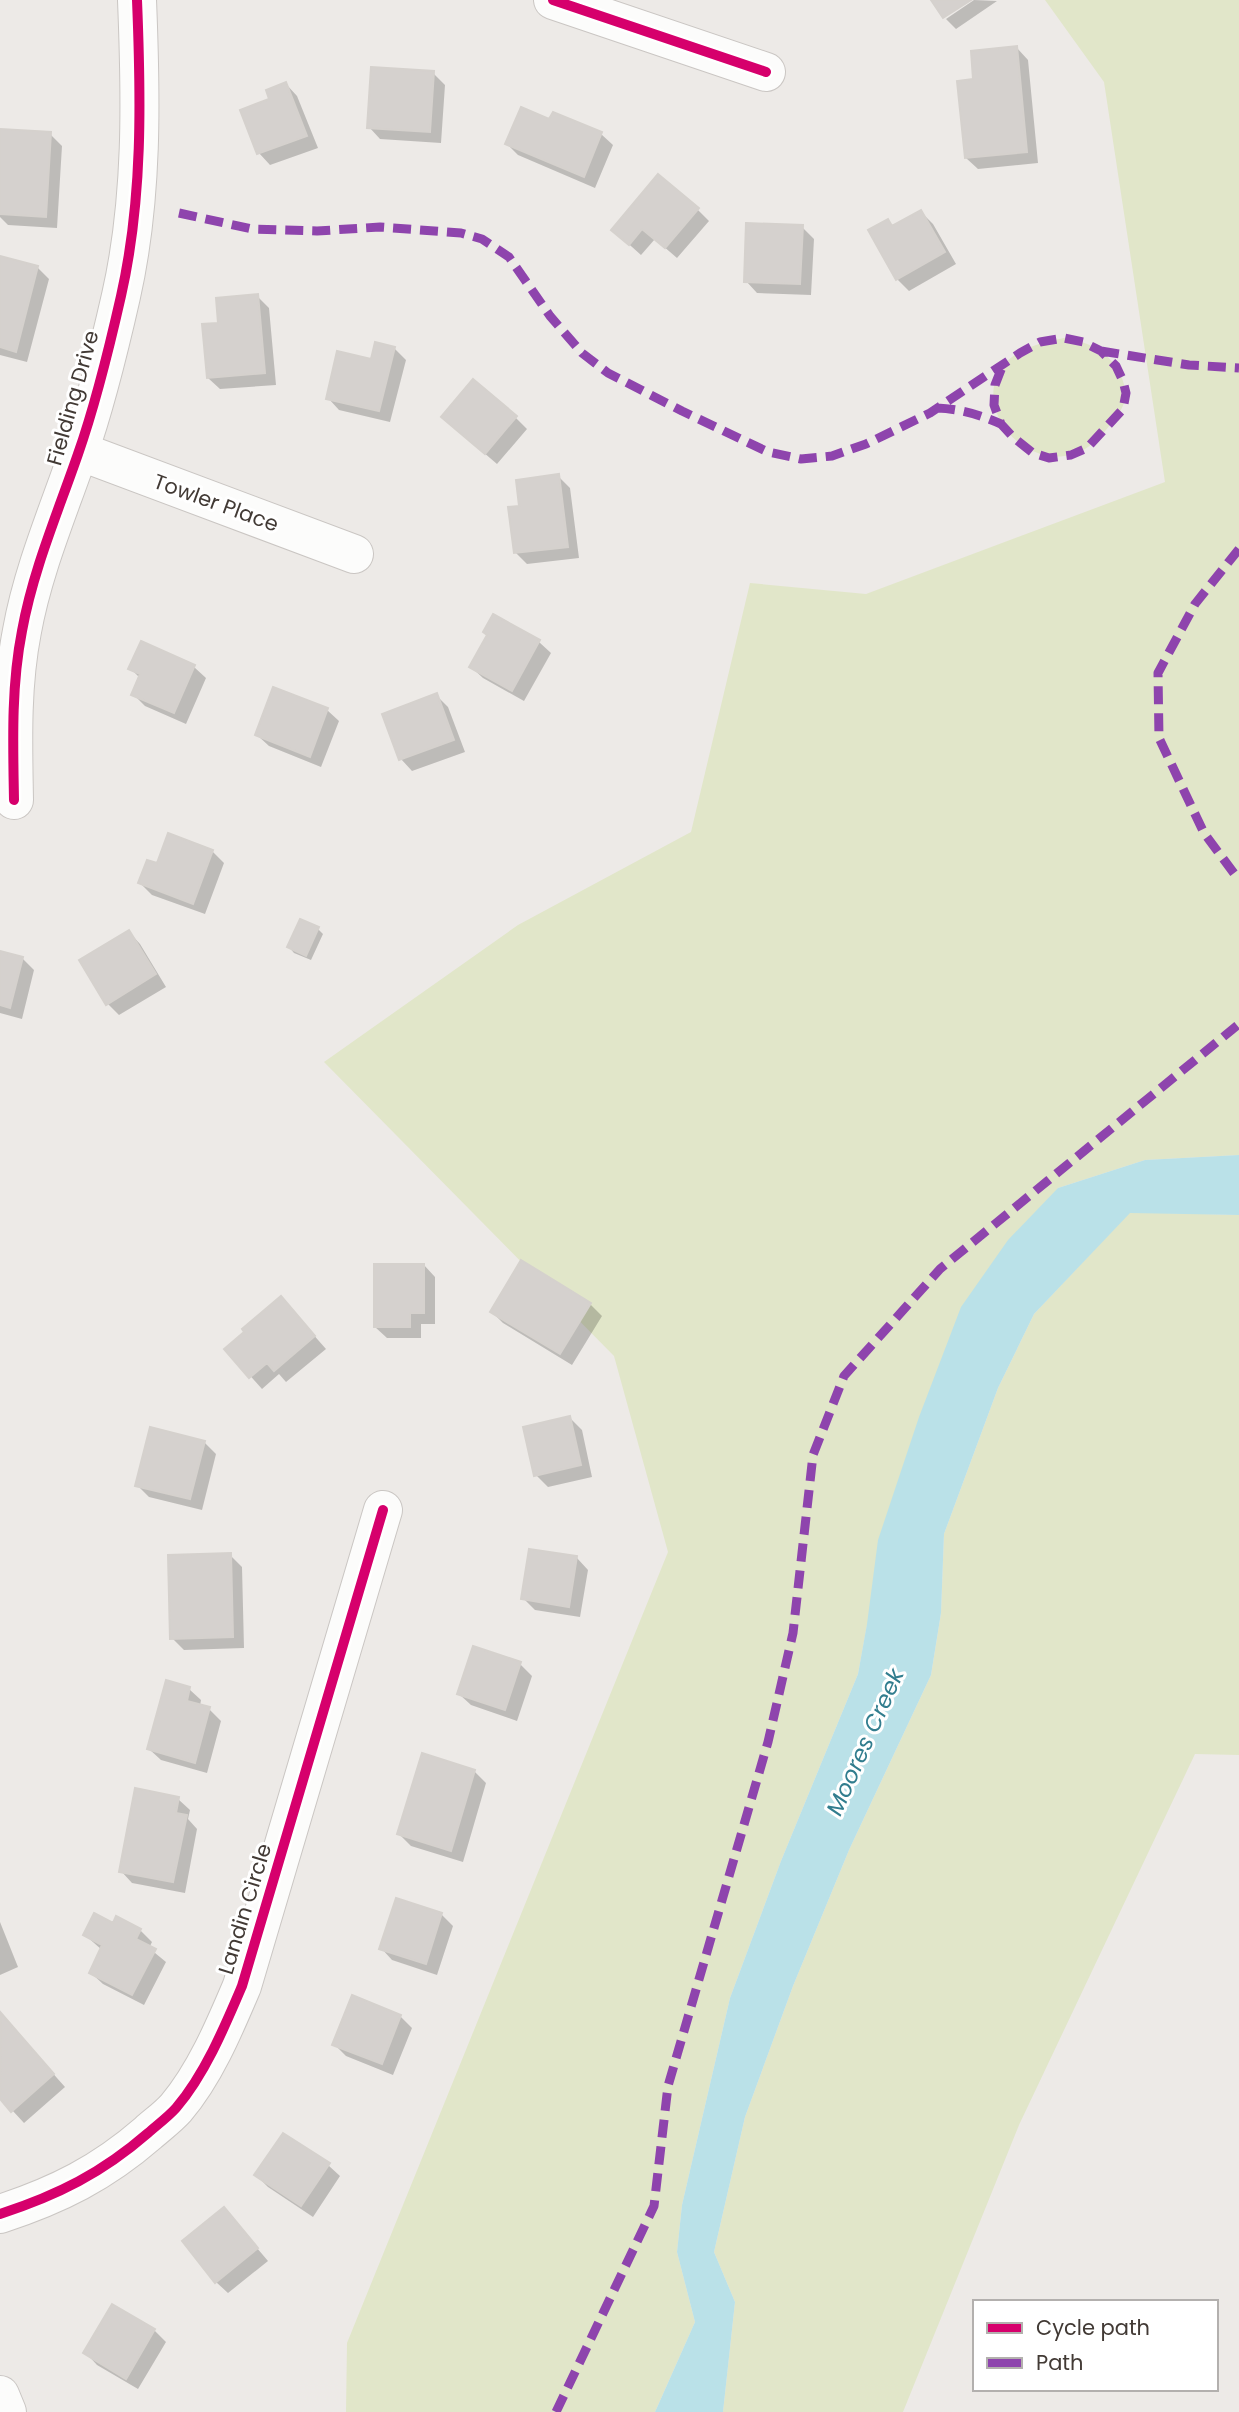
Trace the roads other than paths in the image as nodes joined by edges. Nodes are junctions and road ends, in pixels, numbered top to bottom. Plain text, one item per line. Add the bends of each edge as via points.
1 (137, 0) edge
2 (553, 0) edge
3 (766, 72) dead end
4 (79, 452) junction
5 (354, 554) dead end
6 (14, 800) dead end
7 (383, 1510) dead end
8 (0, 2214) edge
9 (0, 2395) edge
10 (7, 2412) edge

1 - 4 street, Fielding Drive via 141,98 135,206 122,293
2 - 3 street
4 - 5 street, Towler Place
4 - 6 street, Fielding Drive via 40,559 21,632 13,709
7 - 8 street, Landin Circle via 246,1974 212,2052 176,2108 131,2148 82,2182
9 - 10 street

